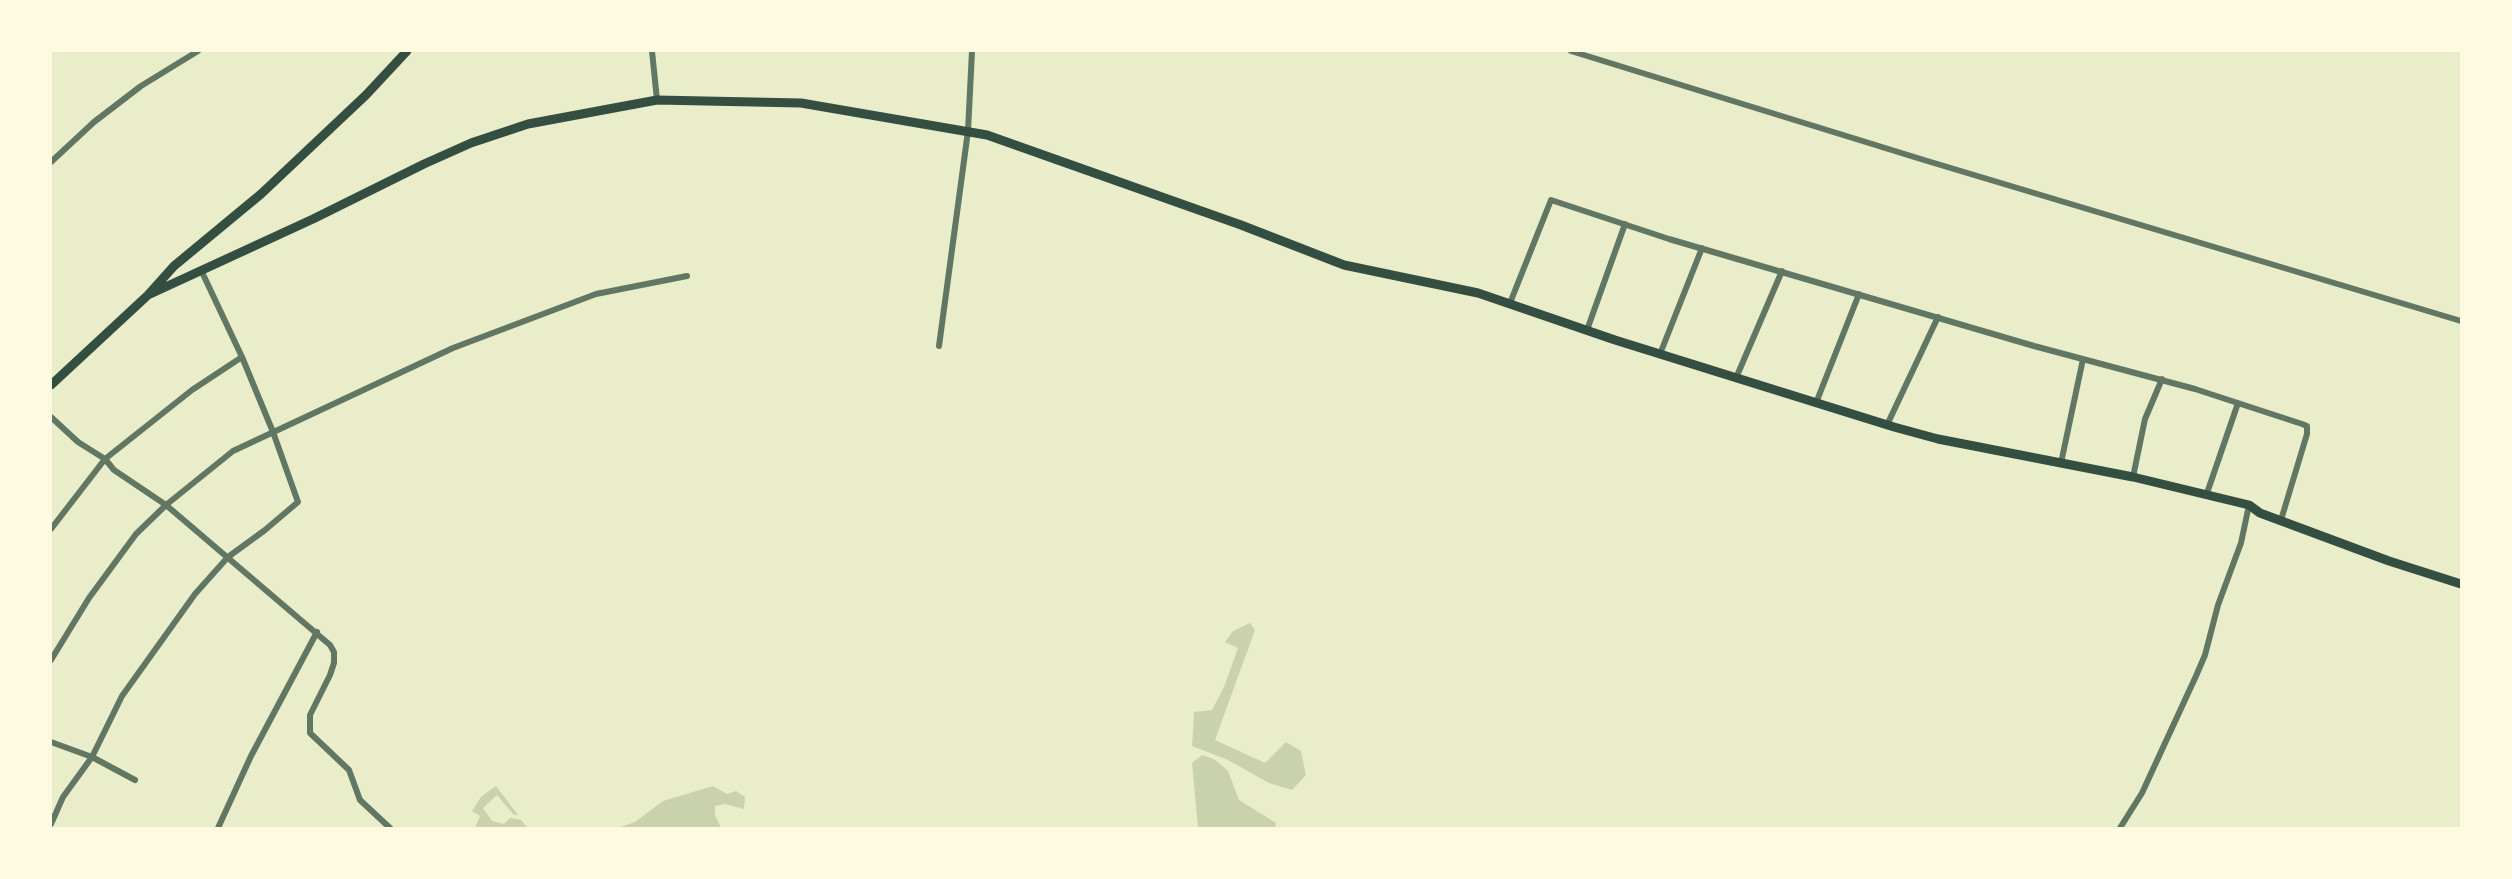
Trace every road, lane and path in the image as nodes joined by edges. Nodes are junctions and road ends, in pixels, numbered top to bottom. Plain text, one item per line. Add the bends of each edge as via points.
1 (198, 51) edge
2 (407, 51) edge
3 (652, 51) edge
4 (972, 51) edge
5 (1571, 51) edge
6 (657, 100) junction
7 (968, 131) junction
8 (51, 162) edge
9 (1625, 224) junction
10 (1702, 248) junction
11 (201, 270) junction
12 (1782, 271) junction
13 (687, 276) dead end
14 (1859, 294) junction
15 (148, 295) junction
16 (1510, 303) junction
17 (1938, 317) junction
18 (2461, 321) edge
19 (1587, 330) junction
20 (939, 346) dead end
21 (1660, 354) junction
22 (242, 357) junction
23 (2084, 359) junction
24 (1736, 378) junction
25 (2162, 379) junction
26 (51, 385) edge
27 (1816, 403) junction
28 (2238, 403) junction
29 (51, 417) edge
30 (1887, 425) junction
31 (273, 432) junction
32 (105, 459) junction
33 (2061, 463) junction
34 (2133, 477) junction
35 (2206, 497) junction
36 (166, 505) junction
37 (2249, 505) junction
38 (2281, 520) junction
39 (51, 529) edge
40 (228, 557) junction
41 (2461, 584) edge
42 (317, 632) junction
43 (51, 660) edge
44 (51, 742) edge
45 (92, 757) junction
46 (135, 780) dead end
47 (51, 824) edge
48 (218, 828) edge
49 (390, 828) edge
50 (2120, 828) edge

1 - 8 street via 141,86
2 - 15 main road via 261,194 174,266
3 - 6 street
4 - 7 street
5 - 18 street
6 - 7 main road via 801,103
6 - 11 main road via 528,124 471,143
7 - 16 main road via 1020,146 1344,265
7 - 20 street
9 - 10 street
9 - 16 street via 1551,200
9 - 19 street
10 - 12 street
10 - 21 street
11 - 15 main road
11 - 22 street
12 - 14 street
12 - 24 street
13 - 31 street via 596,294 453,348
14 - 17 street
14 - 27 street
15 - 26 main road
16 - 19 main road
17 - 23 street
17 - 30 street
19 - 21 main road
21 - 24 main road
22 - 31 street
22 - 32 street via 192,390
23 - 25 street
23 - 33 street
24 - 27 main road
25 - 28 street
25 - 34 street via 2145,419
27 - 30 main road
28 - 35 street
28 - 38 street via 2307,426
29 - 32 street
30 - 33 main road
31 - 36 street via 233,451
31 - 40 street via 298,502
32 - 36 street via 123,477
32 - 39 street
33 - 34 main road
34 - 35 main road
35 - 37 main road
36 - 40 street
36 - 43 street via 136,534 88,598
37 - 38 main road
37 - 50 street via 2205,656 2142,793
38 - 41 main road
40 - 42 street
40 - 45 street via 195,594 138,672
42 - 48 street via 251,756
42 - 49 street via 334,652 334,663 310,715 310,733 349,770 360,800
44 - 45 street
45 - 46 street
45 - 47 street via 63,797

